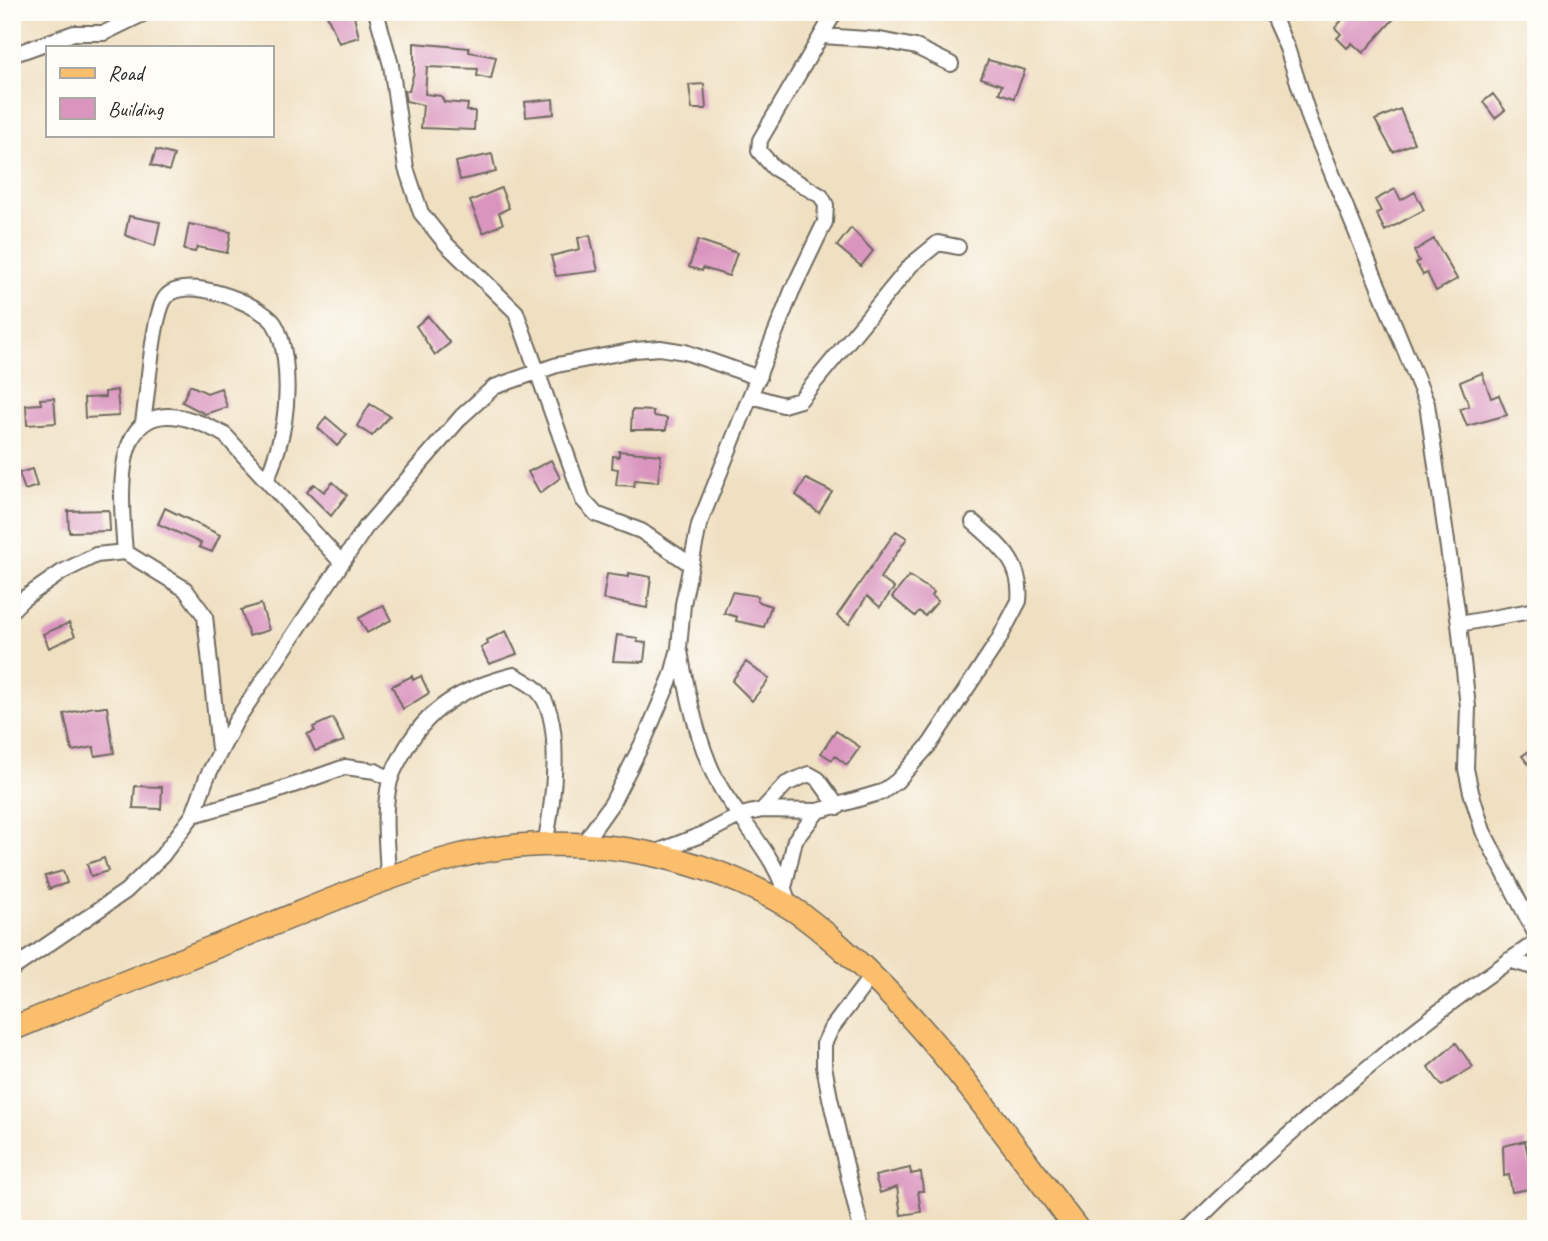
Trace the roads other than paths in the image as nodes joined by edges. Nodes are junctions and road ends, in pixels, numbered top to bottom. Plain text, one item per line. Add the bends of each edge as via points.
1 (147, 12) edge
2 (376, 12) edge
3 (835, 12) edge
4 (1271, 12) edge
5 (823, 36) junction
6 (12, 55) edge
7 (951, 64) dead end
8 (958, 247) dead end
9 (536, 373) junction
10 (759, 378) junction
11 (752, 396) junction
12 (143, 422) junction
13 (267, 480) junction
14 (973, 522) dead end
15 (125, 552) junction
16 (342, 563) junction
17 (690, 564) junction
18 (12, 610) edge
19 (1536, 610) edge
20 (1459, 624) junction
21 (680, 648) junction
22 (219, 749) junction
23 (390, 779) junction
24 (838, 807) junction
25 (762, 810) junction
26 (818, 811) junction
27 (193, 815) junction
28 (741, 815) junction
29 (583, 844) junction
30 (545, 845) junction
31 (650, 854) junction
32 (388, 878) junction
33 (785, 884) junction
34 (789, 906) junction
35 (1536, 935) edge
36 (1536, 942) edge
37 (1509, 960) junction
38 (1536, 968) edge
39 (12, 969) edge
40 (872, 975) junction
41 (12, 1028) edge
42 (861, 1229) edge
43 (1077, 1229) edge
44 (1188, 1229) edge

1 - 6 street via 104,33 74,33
2 - 9 street via 391,65 406,168 421,213 516,312
3 - 5 street
4 - 20 street via 1310,120 1427,404
5 - 7 street via 916,47
5 - 10 street via 760,140 762,159 821,197 827,214
8 - 11 street via 938,243 911,265 800,400 783,405
9 - 10 street via 607,355 660,348
9 - 16 street via 495,387 462,416 366,527
9 - 17 street via 583,500 596,514 641,531
10 - 11 street
11 - 17 street via 715,479
12 - 13 street via 163,416 204,423 226,435
12 - 13 street via 163,301 170,293 195,286 258,311 274,322 281,336 288,382 284,433
12 - 15 street via 128,443 120,496
13 - 16 street
14 - 24 street via 1016,565 1019,601 930,744 882,792
15 - 18 street via 96,555 74,566
15 - 22 street via 185,589 205,616
16 - 22 street
17 - 21 street
19 - 20 street
20 - 35 street via 1471,792 1483,831
21 - 28 street via 709,761 722,790
21 - 29 street via 646,736 612,803
22 - 27 street
23 - 27 street via 375,771 345,768
23 - 30 street via 426,717 458,695 514,675 538,690 554,737 553,795
23 - 32 street
24 - 25 street via 809,774 786,784
24 - 26 street
25 - 26 street
25 - 28 street
26 - 33 street via 795,840
27 - 39 street via 143,878
28 - 31 street
28 - 33 street
29 - 30 main road
29 - 31 main road
30 - 32 main road via 461,856
31 - 34 main road via 701,868
32 - 41 main road
33 - 34 street
34 - 40 main road
36 - 37 street
37 - 38 street
37 - 44 street via 1314,1114 1243,1174
40 - 42 street via 824,1044 824,1066
40 - 43 main road via 952,1066

